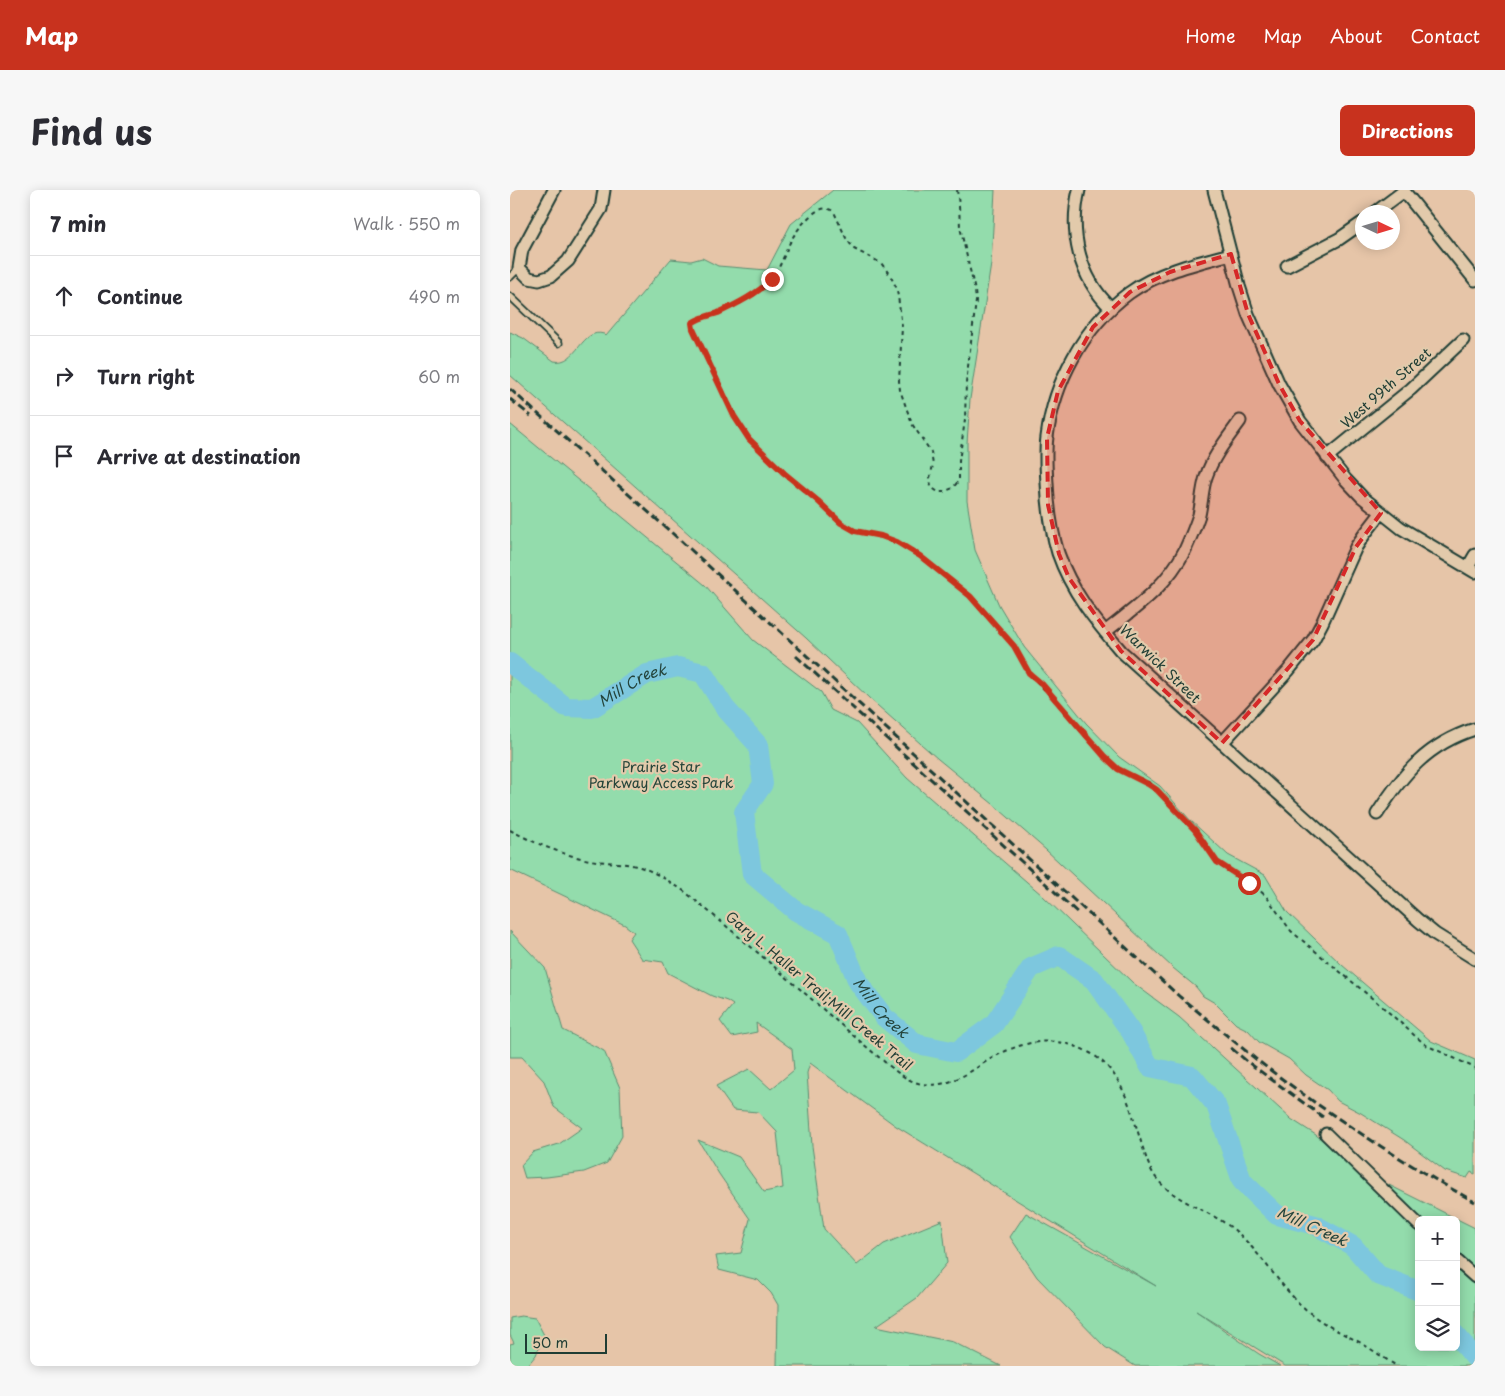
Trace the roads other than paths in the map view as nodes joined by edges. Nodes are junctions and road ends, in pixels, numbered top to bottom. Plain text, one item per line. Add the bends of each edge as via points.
1 (554, 190) edge
2 (604, 190) edge
3 (1079, 190) edge
4 (1214, 190) edge
5 (1403, 190) edge
6 (1385, 205) edge
7 (1355, 228) edge
8 (1231, 254) junction
9 (1287, 266) dead end
10 (519, 268) junction
11 (510, 277) edge
12 (1475, 280) edge
13 (510, 296) edge
14 (1111, 308) junction
15 (1463, 340) dead end
16 (559, 343) dead end
17 (1240, 421) dead end
18 (1327, 457) junction
19 (1381, 513) junction
20 (1475, 555) edge
21 (1471, 570) edge
22 (1105, 632) junction
23 (1475, 729) edge
24 (1222, 743) junction
25 (1377, 814) dead end
26 (1474, 957) edge
27 (1326, 1134) dead end
28 (1415, 1220) edge
29 (1457, 1261) edge
30 (1475, 1277) edge

1 - 10 street via 522,250
2 - 10 street via 601,209 568,261 551,276 540,280 528,278
3 - 14 street via 1076,242 1089,282
4 - 8 street
5 - 6 street
5 - 12 street
7 - 9 street
8 - 14 street, Warwick Street via 1170,272 1130,292
8 - 18 street via 1248,314 1280,384 1300,421
10 - 11 lane
13 - 16 lane
14 - 22 street, Warwick Street via 1093,327 1066,370 1051,416 1046,460 1048,505 1059,554 1078,596
15 - 18 street, West 99th Street via 1411,389
17 - 22 street via 1220,448 1206,477 1193,533 1174,569 1147,599
18 - 19 street
19 - 21 street
19 - 24 street via 1356,547 1312,640
20 - 21 street
22 - 24 street, Warwick Street via 1121,652
23 - 25 street via 1456,736 1422,757 1395,787
24 - 26 street, Warwick Street via 1418,920
27 - 28 street
29 - 30 street

